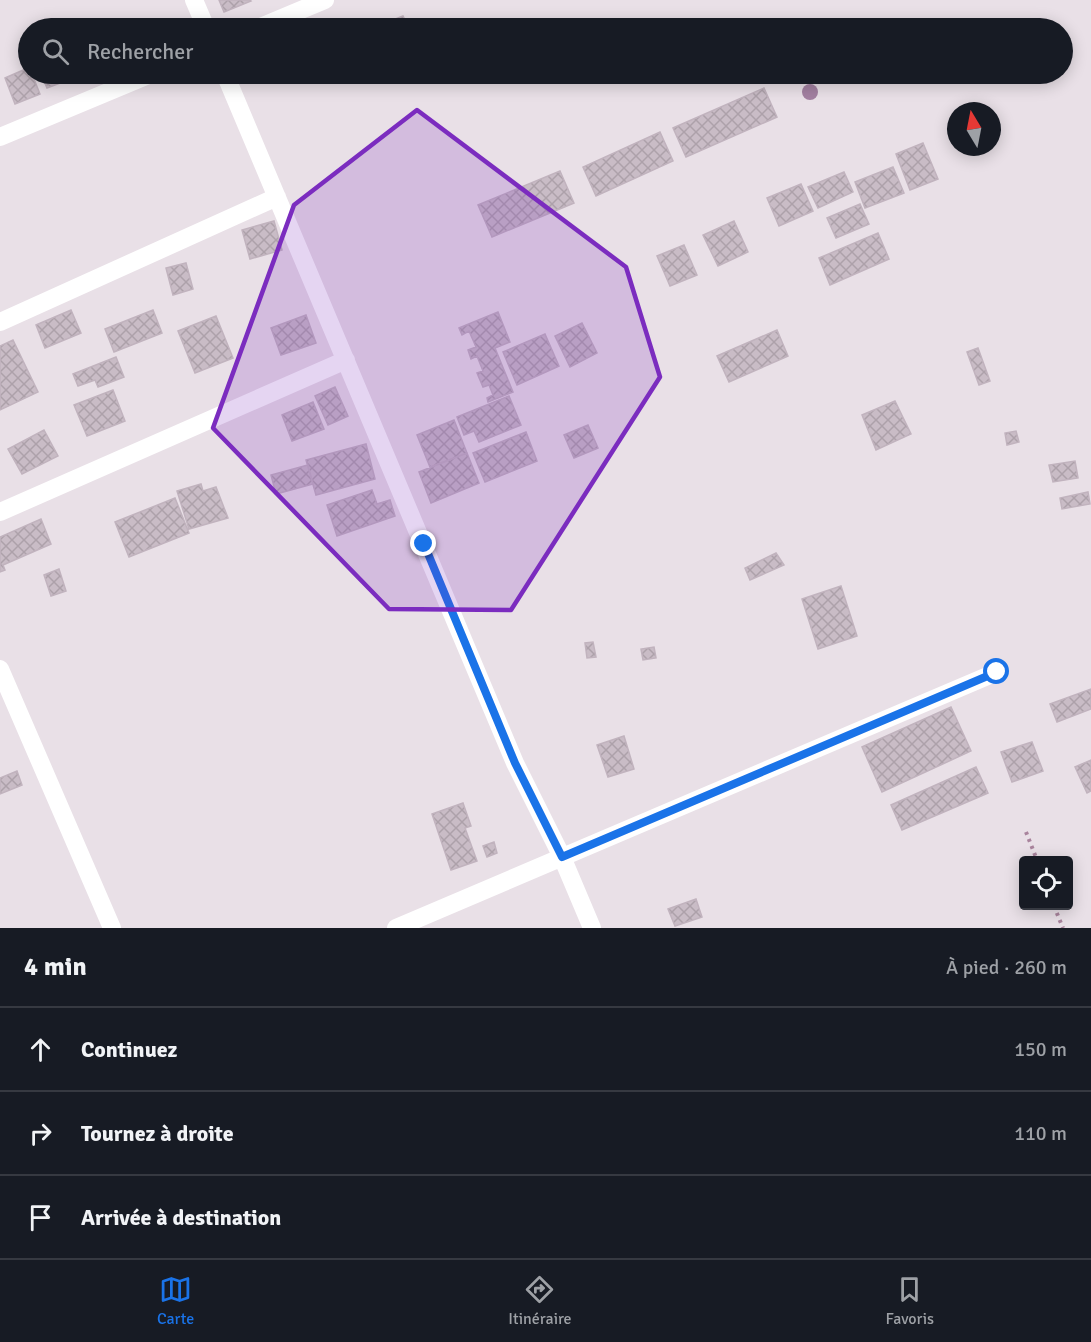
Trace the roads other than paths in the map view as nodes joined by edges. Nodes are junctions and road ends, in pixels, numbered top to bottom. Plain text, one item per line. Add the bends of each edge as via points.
1 (194, 0) edge
2 (326, 0) edge
3 (202, 18) edge
4 (282, 18) edge
5 (127, 84) edge
6 (229, 84) edge
7 (0, 136) edge
8 (277, 197) junction
9 (0, 322) edge
10 (346, 360) junction
11 (0, 512) edge
12 (0, 669) edge
13 (997, 672) dead end
14 (6, 703) edge
15 (562, 857) junction
16 (112, 928) edge
17 (396, 928) edge
18 (592, 928) edge

1 - 3 street
2 - 4 street
5 - 7 street
6 - 8 street
8 - 9 street
8 - 10 street
10 - 11 street
10 - 15 street via 515,763
12 - 14 street
13 - 15 street
14 - 16 street
15 - 17 street
15 - 18 street

